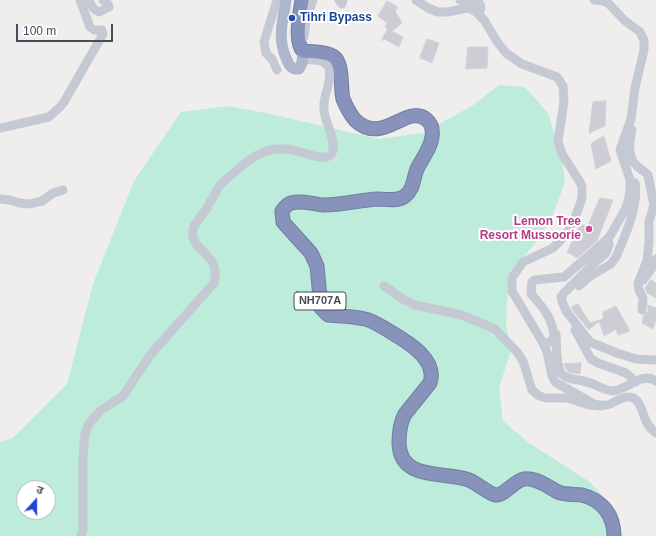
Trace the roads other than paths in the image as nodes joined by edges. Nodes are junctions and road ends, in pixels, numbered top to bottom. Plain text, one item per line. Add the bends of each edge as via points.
1 (80, 0) edge
2 (88, 0) edge
3 (103, 0) edge
4 (277, 0) edge
5 (286, 0) edge
6 (302, 0) edge
7 (313, 0) edge
8 (339, 0) edge
9 (344, 0) edge
10 (416, 0) edge
11 (460, 0) edge
12 (594, 0) edge
13 (479, 14) junction
14 (303, 55) junction
15 (277, 70) dead end
16 (631, 116) junction
17 (0, 128) edge
18 (627, 172) junction
19 (62, 190) dead end
20 (0, 199) edge
21 (608, 238) junction
22 (655, 263) edge
23 (638, 283) junction
24 (384, 286) dead end
25 (579, 286) dead end
26 (562, 301) junction
27 (642, 310) dead end
28 (550, 324) junction
29 (543, 343) junction
30 (656, 360) edge
31 (656, 381) edge
32 (636, 382) junction
33 (601, 406) junction
34 (656, 433) edge
35 (81, 536) edge
36 (614, 536) edge

1 - 17 street via 90,27 102,30 103,34 64,102 49,117
2 - 3 street via 99,12 109,7
4 - 15 street via 264,42 266,53
5 - 14 main road via 280,39 282,48 292,68 299,68
6 - 14 highway via 298,30
7 - 14 street via 305,26
8 - 9 street via 342,4
10 - 13 street via 438,12 468,8
11 - 13 street via 478,3 481,8
12 - 16 street via 608,3 640,32 644,40
13 - 29 street via 506,53 522,64 557,77 563,86 564,102 558,141 562,154 580,182 582,198 567,233 553,248 523,262 512,278 512,291
14 - 35 street via 325,62 329,68 323,106 333,151 325,157 291,149 266,151 255,155 218,188 192,232 195,244 214,264 214,283 152,354 123,396 100,411 87,429 82,456
14 - 36 highway, NH707A via 322,53 336,59 340,68 346,106 362,125 368,128 384,128 416,115 427,119 432,129 430,145 411,189 403,197 396,200 377,199 329,204 291,203 282,211 283,222 311,253 317,266 321,308 328,315 349,316 374,322 413,346 430,367 430,383 402,419 399,448 405,461 409,466 428,474 469,480 493,494 500,494 518,482 529,479 541,482 559,492 595,499 613,520
16 - 18 street via 620,150
16 - 23 street via 634,124 629,142 630,152 636,166 648,175 654,205 649,221 647,261
18 - 21 street via 630,180 629,198
18 - 25 street via 634,182 636,198 619,248 611,264
19 - 20 street via 53,192 42,201 30,204
21 - 26 street via 610,245 606,253 564,293
21 - 28 street via 564,277 532,282 531,294 546,311
22 - 23 street
23 - 27 street via 643,298
24 - 33 street via 415,305 462,315 495,329 523,361 532,390 539,396 568,398
26 - 30 street via 566,311 590,342 636,359
26 - 32 street via 562,310 591,359 626,373
28 - 29 street via 554,338
28 - 32 street via 556,333 560,371 566,378 586,381 612,391
29 - 33 street via 555,382
31 - 32 street via 648,378
33 - 34 street via 627,397 632,398 639,404 648,426

